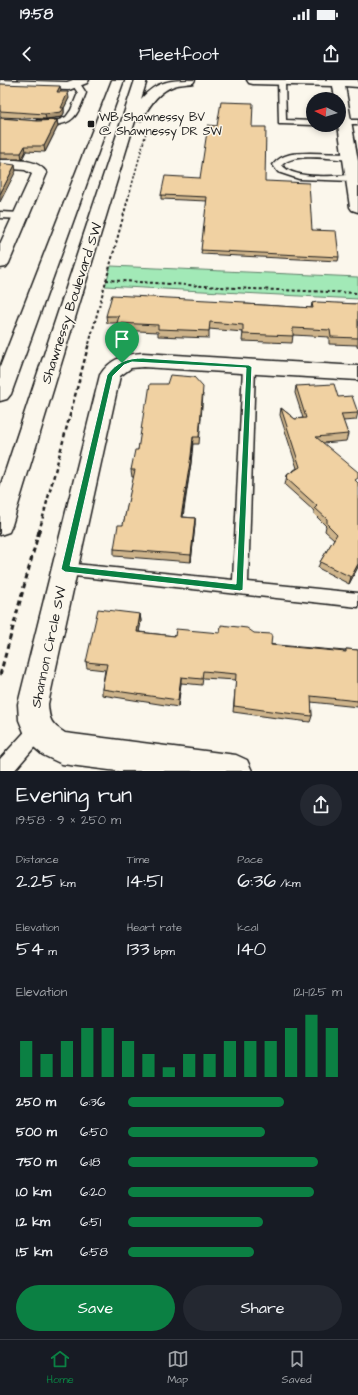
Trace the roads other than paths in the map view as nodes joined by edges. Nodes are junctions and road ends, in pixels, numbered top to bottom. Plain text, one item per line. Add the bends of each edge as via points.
1 (118, 80) edge
2 (142, 80) edge
3 (190, 80) edge
4 (253, 80) edge
5 (281, 81) edge
6 (338, 81) edge
7 (79, 82) edge
8 (0, 84) edge
9 (358, 84) edge
10 (35, 122) edge
11 (347, 122) edge
12 (306, 123) edge
13 (122, 140) junction
14 (350, 157) junction
15 (0, 164) edge
16 (352, 178) junction
17 (358, 207) edge
18 (0, 215) edge
19 (22, 216) junction
20 (0, 263) edge
21 (249, 367) junction
22 (358, 374) edge
23 (0, 394) edge
24 (0, 526) edge
25 (65, 569) junction
26 (240, 588) junction
27 (358, 600) edge
28 (38, 730) junction
29 (2, 771) edge
30 (236, 771) edge

1 - 23 main road
2 - 13 main road, Shawnessy Boulevard SW
3 - 13 main road via 164,85 154,93 142,106
4 - 5 main road
5 - 6 main road
5 - 12 lane via 282,122
6 - 9 main road
6 - 11 main road
7 - 8 main road via 60,86
7 - 10 lane via 82,93 72,118 66,121
11 - 14 main road
13 - 24 main road, Shawnessy Boulevard SW
14 - 16 main road
14 - 16 lane via 292,155 282,159 277,165 280,170 296,176
15 - 19 main road via 27,166 35,168 40,173
16 - 17 main road
18 - 19 lane
19 - 20 main road
21 - 22 main road, Shannon Circle SW
21 - 25 main road, Shannon Circle SW via 137,360 122,363 115,368 110,375
21 - 26 lane
25 - 26 lane
25 - 28 main road, Shannon Circle SW via 33,704 33,718
26 - 27 lane
28 - 29 lane
28 - 30 main road, Shannon Circle SW via 46,740 62,748

